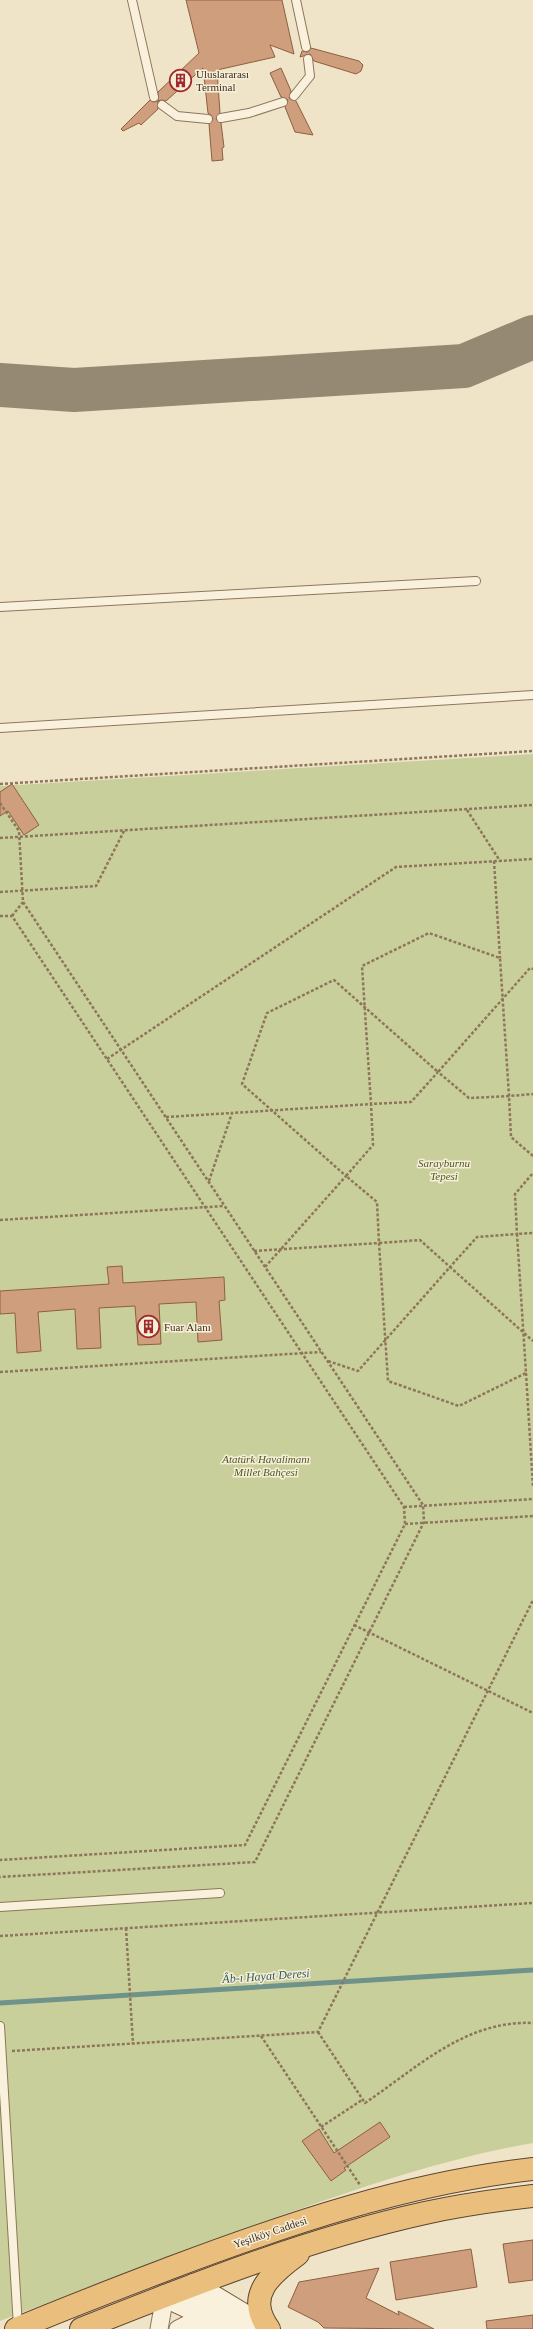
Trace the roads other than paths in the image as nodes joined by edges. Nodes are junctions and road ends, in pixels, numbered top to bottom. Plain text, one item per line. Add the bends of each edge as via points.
1 (132, 0) edge
2 (296, 0) edge
3 (306, 47) dead end
4 (308, 59) dead end
5 (294, 96) dead end
6 (154, 97) dead end
7 (283, 102) dead end
8 (162, 105) dead end
9 (220, 118) dead end
10 (208, 119) dead end
11 (476, 581) dead end
12 (0, 607) edge
13 (533, 695) edge
14 (0, 728) edge
15 (220, 1893) dead end
16 (0, 1907) edge
17 (0, 2026) edge
18 (533, 2169) edge
19 (533, 2196) edge
20 (312, 2244) junction
21 (173, 2268) junction
22 (194, 2285) junction
23 (165, 2296) junction
24 (227, 2326) edge
25 (17, 2328) edge
26 (81, 2329) edge
27 (159, 2329) edge
28 (178, 2329) edge
29 (263, 2329) edge
30 (269, 2329) edge

1 - 6 lane
2 - 3 lane
4 - 5 lane via 310,76
7 - 9 lane via 248,113
8 - 10 lane via 177,116
11 - 12 lane
13 - 14 lane
15 - 16 lane
17 - 25 lane
18 - 21 highway, Yeşilköy Caddesi via 495,2173 435,2185 343,2208 290,2224
19 - 20 highway via 426,2213
20 - 22 highway
20 - 30 highway via 278,2269 264,2285 260,2303 262,2315
21 - 22 highway
21 - 23 highway
21 - 25 highway, Yeşilköy Caddesi
22 - 23 highway
22 - 29 main road
23 - 24 main road
23 - 26 highway
23 - 27 street
24 - 28 street via 188,2324

